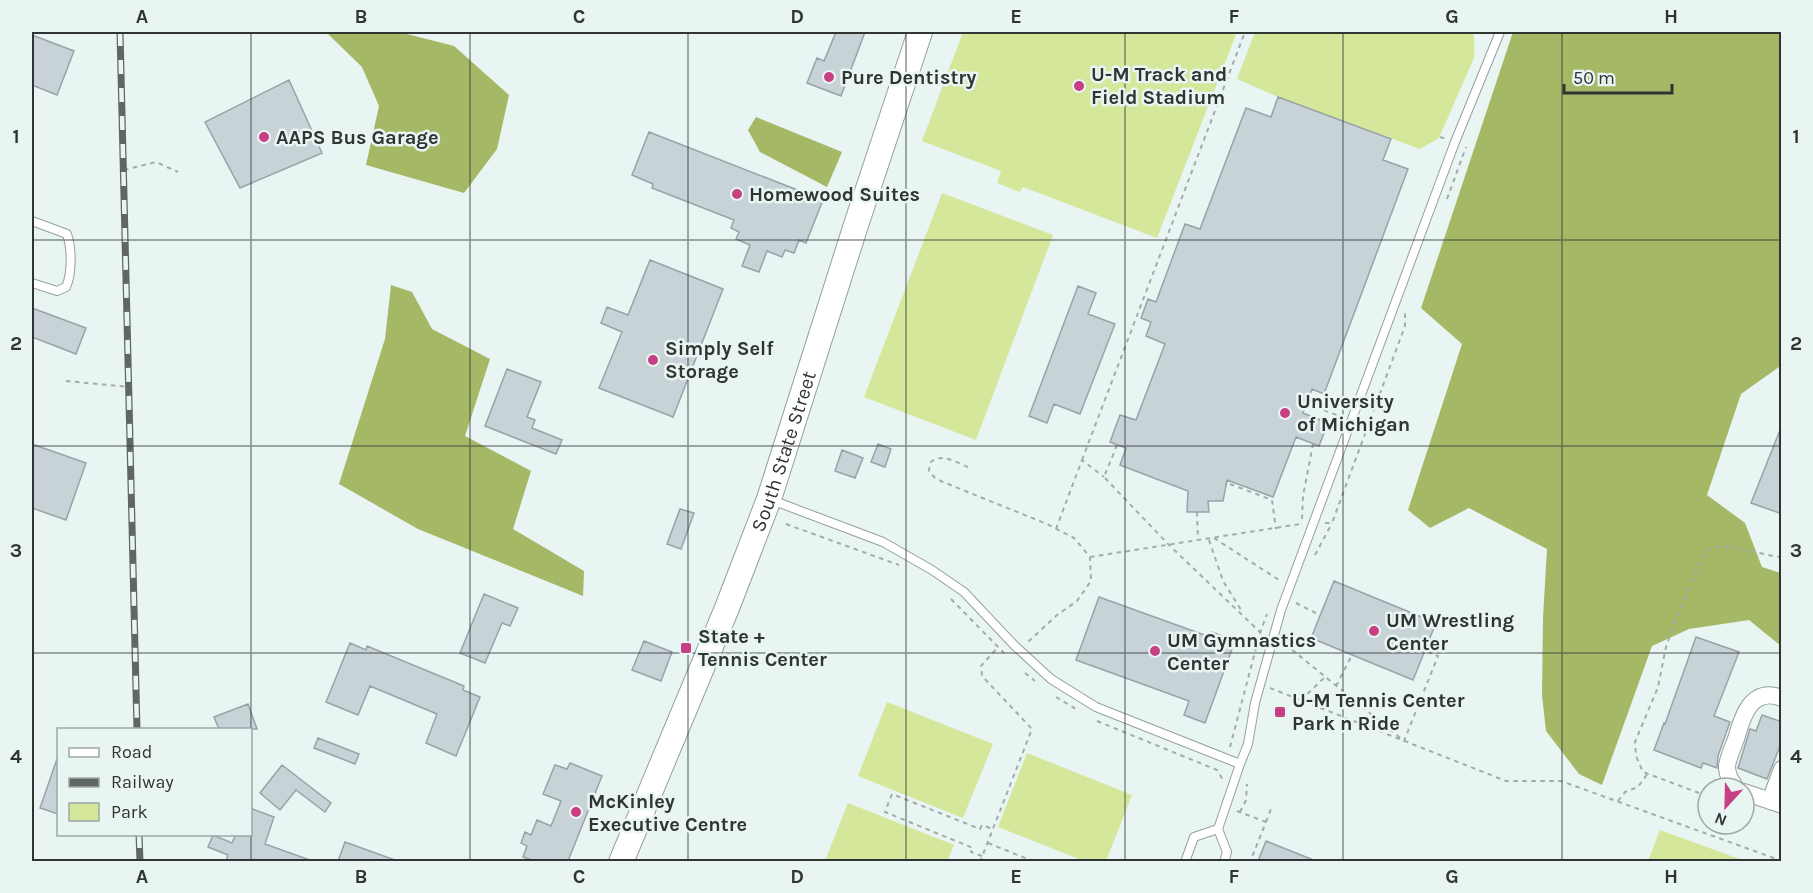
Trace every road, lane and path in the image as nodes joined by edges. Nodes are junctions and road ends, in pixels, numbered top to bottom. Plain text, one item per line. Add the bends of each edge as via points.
1 (920, 32) edge
2 (1245, 32) edge
3 (1500, 32) edge
4 (1440, 137) dead end
5 (1446, 139) dead end
6 (124, 170) dead end
7 (178, 172) dead end
8 (32, 221) edge
9 (32, 283) edge
10 (66, 381) dead end
11 (129, 387) dead end
12 (1307, 404) dead end
13 (1350, 420) junction
14 (1313, 444) dead end
15 (1117, 445) dead end
16 (1082, 460) junction
17 (968, 467) dead end
18 (1104, 477) junction
19 (1230, 484) dead end
20 (769, 499) junction
21 (1306, 509) dead end
22 (1197, 512) dead end
23 (1302, 519) junction
24 (1332, 523) dead end
25 (1056, 529) junction
26 (1276, 529) junction
27 (1214, 538) junction
28 (1209, 539) junction
29 (1198, 541) junction
30 (1169, 545) junction
31 (1315, 555) dead end
32 (1090, 557) junction
33 (1782, 557) edge
34 (1279, 580) dead end
35 (1296, 603) dead end
36 (1320, 615) dead end
37 (1246, 618) junction
38 (1272, 638) junction
39 (998, 647) dead end
40 (1019, 650) junction
41 (1425, 651) dead end
42 (1352, 655) dead end
43 (1325, 677) junction
44 (1336, 686) junction
45 (1270, 688) dead end
46 (1782, 698) edge
47 (1301, 700) junction
48 (1404, 741) junction
49 (1240, 764) junction
50 (1782, 769) edge
51 (1648, 774) junction
52 (1247, 776) dead end
53 (1728, 776) edge
54 (1696, 792) edge
55 (1756, 796) edge
56 (1618, 801) junction
57 (1776, 803) edge
58 (1271, 809) dead end
59 (1240, 812) dead end
60 (1266, 822) dead end
61 (993, 829) junction
62 (1218, 829) junction
63 (988, 843) junction
64 (982, 856) junction
65 (621, 861) edge
66 (981, 861) edge
67 (1035, 861) edge
68 (1185, 861) edge
69 (1224, 861) edge
70 (1782, 861) edge

1 - 20 main road, South State Street
2 - 16 path
3 - 13 lane
4 - 5 path
6 - 7 path via 156,162
8 - 9 lane via 68,234 70,242 66,287 57,291
10 - 11 path
12 - 13 path
13 - 38 lane
14 - 23 path
15 - 18 path
16 - 18 path
16 - 25 path
17 - 25 path via 942,457 930,463 929,471 943,482
18 - 30 path
19 - 26 path via 1272,500
20 - 40 lane via 909,555 964,592
20 - 65 main road, South State Street
21 - 23 path
22 - 29 path
23 - 26 path via 1299,525
24 - 31 path
25 - 32 path via 1074,538
26 - 27 path
27 - 28 path
27 - 34 path
28 - 29 path
28 - 37 path via 1223,581
29 - 30 path
30 - 32 path
30 - 37 path
32 - 40 path via 1091,581 1077,601
33 - 51 path via 1722,546 1710,548 1702,558 1674,624 1658,687 1635,742 1636,756 1643,772
35 - 36 path
37 - 38 path via 1260,633
38 - 43 path
38 - 49 lane
39 - 61 path via 981,666 982,676 1032,729
40 - 49 lane via 1051,679 1096,707
41 - 48 path via 1438,656
42 - 44 path
43 - 44 path
43 - 47 path
44 - 48 path
45 - 47 path
46 - 53 street via 1767,695 1744,711 1727,765
47 - 48 path
48 - 56 path via 1506,781 1561,781
49 - 62 lane
50 - 57 street
51 - 54 path
51 - 56 path
52 - 59 path via 1246,800
55 - 57 street
56 - 70 path
58 - 60 path
61 - 63 path
61 - 64 path via 982,825 981,829 892,794 885,812 973,848 971,852
62 - 68 lane via 1194,837
62 - 69 lane via 1227,852
63 - 64 path
63 - 67 path
64 - 66 path

